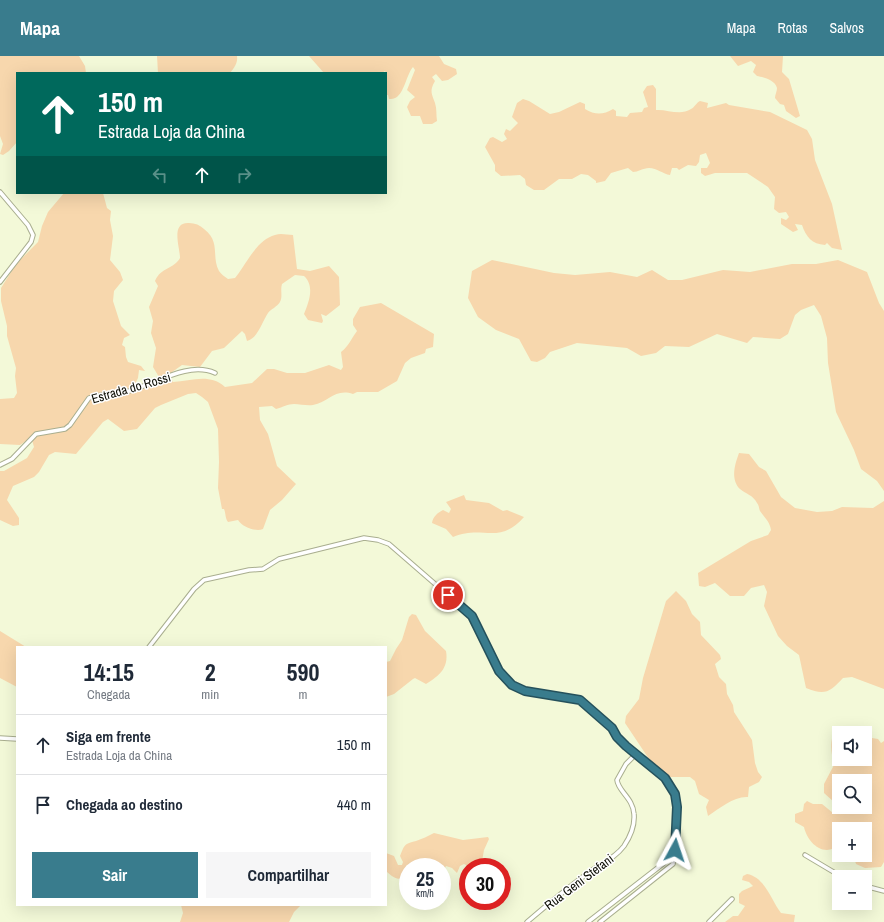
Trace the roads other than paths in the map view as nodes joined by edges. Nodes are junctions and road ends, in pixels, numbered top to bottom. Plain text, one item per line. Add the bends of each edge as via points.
1 (0, 192) edge
2 (0, 282) edge
3 (215, 373) dead end
4 (0, 465) edge
5 (150, 646) edge
6 (0, 738) edge
7 (16, 739) edge
8 (635, 755) junction
9 (675, 850) junction
10 (805, 855) dead end
11 (668, 860) junction
12 (673, 864) junction
13 (832, 871) edge
14 (872, 888) edge
15 (884, 891) edge
16 (732, 899) dead end
17 (532, 918) junction
18 (527, 922) edge
19 (536, 922) edge
20 (588, 922) edge
21 (600, 922) edge
22 (709, 922) edge

1 - 2 street via 28,225 33,235 31,242
3 - 4 street, Estrada do Rossi via 206,369 194,370 165,377 129,391 89,398 70,425 36,434 12,459
5 - 8 street via 194,589 204,580 263,569 279,558 370,538 389,544 472,616 499,671 512,685 525,691 580,700 612,728 617,737
6 - 7 street
8 - 9 street via 665,778 675,794 678,819
8 - 17 street, Rua Geni Stefani via 626,764 617,780 634,813 631,834 624,846
9 - 11 street
9 - 12 street
10 - 13 street
11 - 12 street
11 - 20 street
12 - 21 street
14 - 15 street
16 - 22 street
17 - 18 street, Rua Geni Stefani
17 - 19 street

